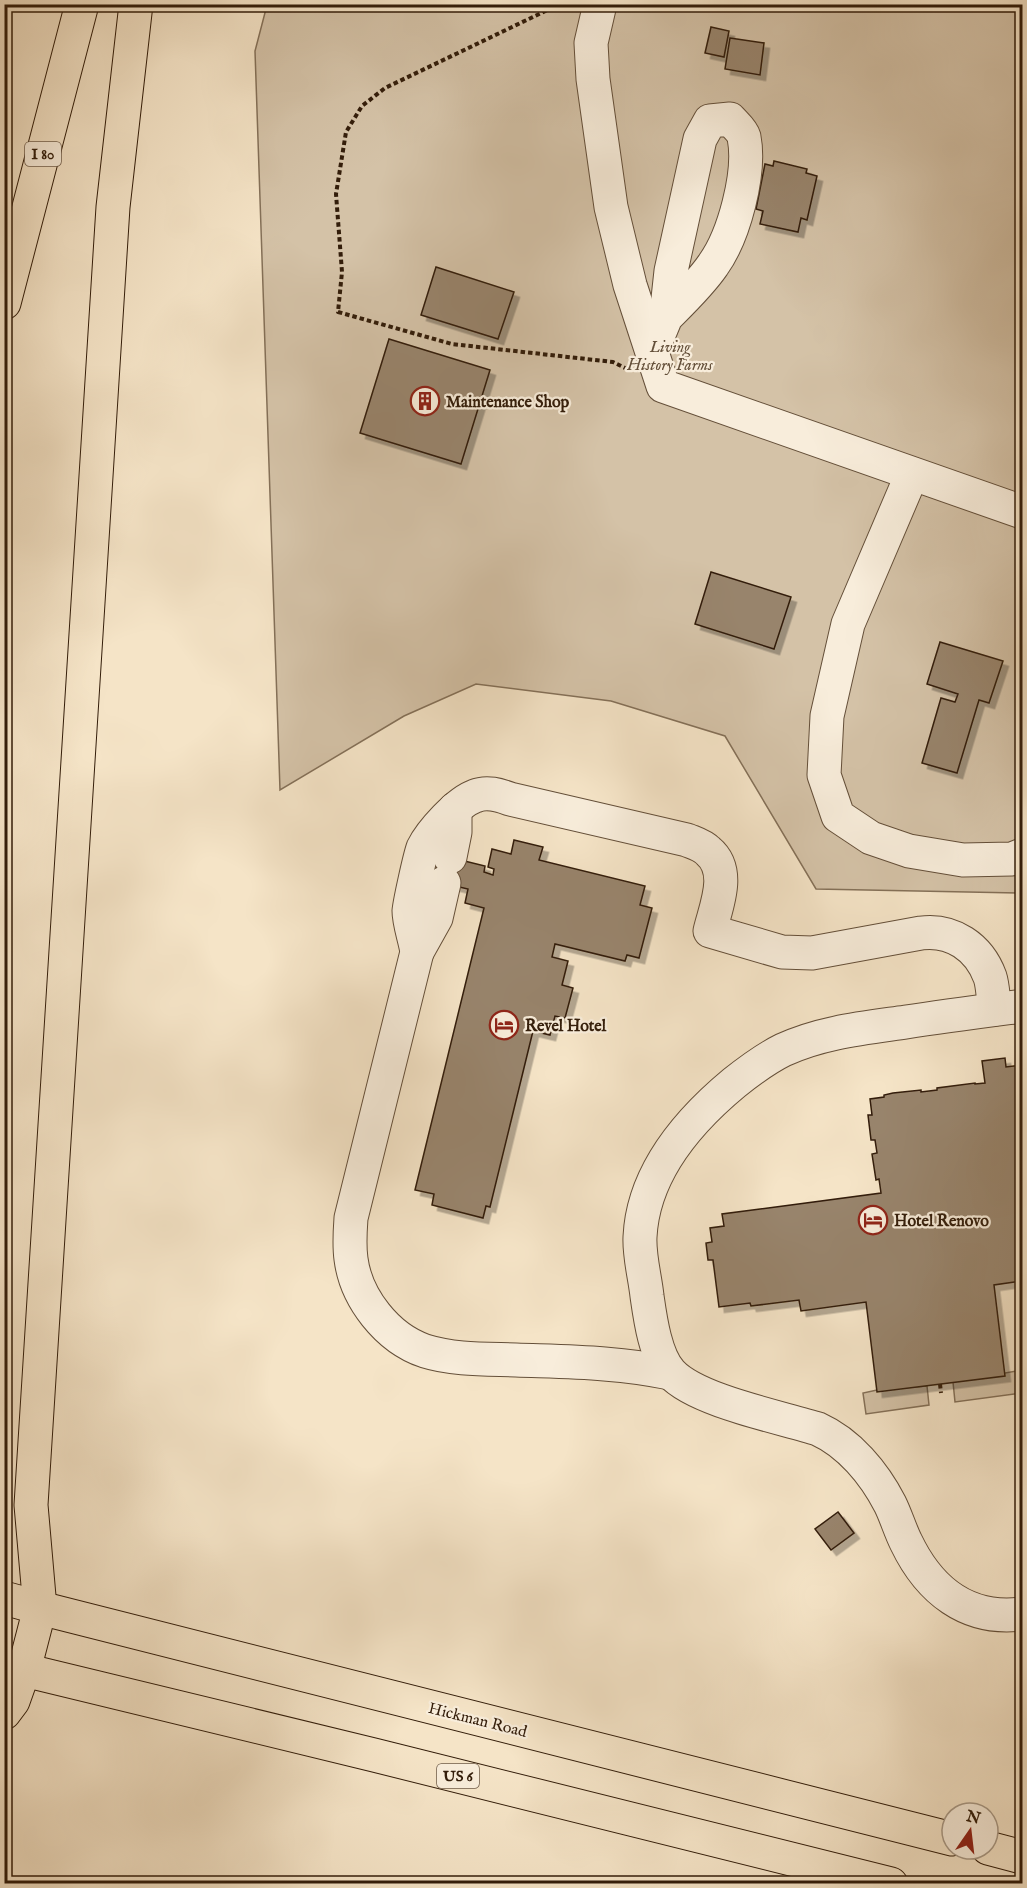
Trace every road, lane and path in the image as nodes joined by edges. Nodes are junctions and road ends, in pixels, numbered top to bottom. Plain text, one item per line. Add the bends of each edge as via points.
1 (82, 4) edge
2 (136, 4) edge
3 (560, 4) edge
4 (600, 4) edge
5 (4, 303) edge
6 (666, 317) junction
7 (652, 351) junction
8 (663, 386) junction
9 (912, 474) junction
10 (1023, 512) edge
11 (455, 809) junction
12 (1023, 855) edge
13 (417, 952) junction
14 (1009, 1007) edge
15 (670, 1373) junction
16 (940, 1384) dead end
17 (941, 1394) dead end
18 (4, 1598) edge
19 (40, 1608) junction
20 (1023, 1614) edge
21 (14, 1668) edge
22 (4, 1713) edge
23 (940, 1836) edge
24 (1000, 1851) edge
25 (1023, 1857) edge
26 (891, 1884) edge

1 - 5 main road, I 80
2 - 19 main road via 112,207 32,1505
3 - 8 path via 385,88 362,106 346,132 336,194 342,272 338,312 452,344 613,362
4 - 7 lane via 591,43 611,207 630,285
6 - 6 lane via 714,264 731,231 746,162 744,134 730,119 710,122 700,139 671,271
6 - 7 lane
7 - 8 lane
8 - 9 lane
9 - 10 lane
9 - 12 lane via 848,624 827,716 824,775 838,816 871,838 909,851 963,860 1012,859
11 - 13 lane via 455,832 436,918
11 - 13 lane via 423,849 409,912
11 - 14 lane via 473,796 497,794 702,846 715,858 722,880 710,931 754,945 782,952 812,953 930,931 951,934 973,949
13 - 15 lane via 351,1218 351,1261 371,1309 400,1337 424,1350 457,1358 631,1365
14 - 15 lane via 847,1030 809,1040 752,1069 693,1120 654,1179 640,1238 650,1318
15 - 20 lane via 704,1395 831,1435 858,1458 880,1487 907,1544 935,1586 978,1611
16 - 17 path
18 - 19 main road, Hickman Road
19 - 21 main road
19 - 23 main road, Hickman Road
21 - 22 main road via 13,1701
21 - 26 main road, US 6
24 - 25 main road

